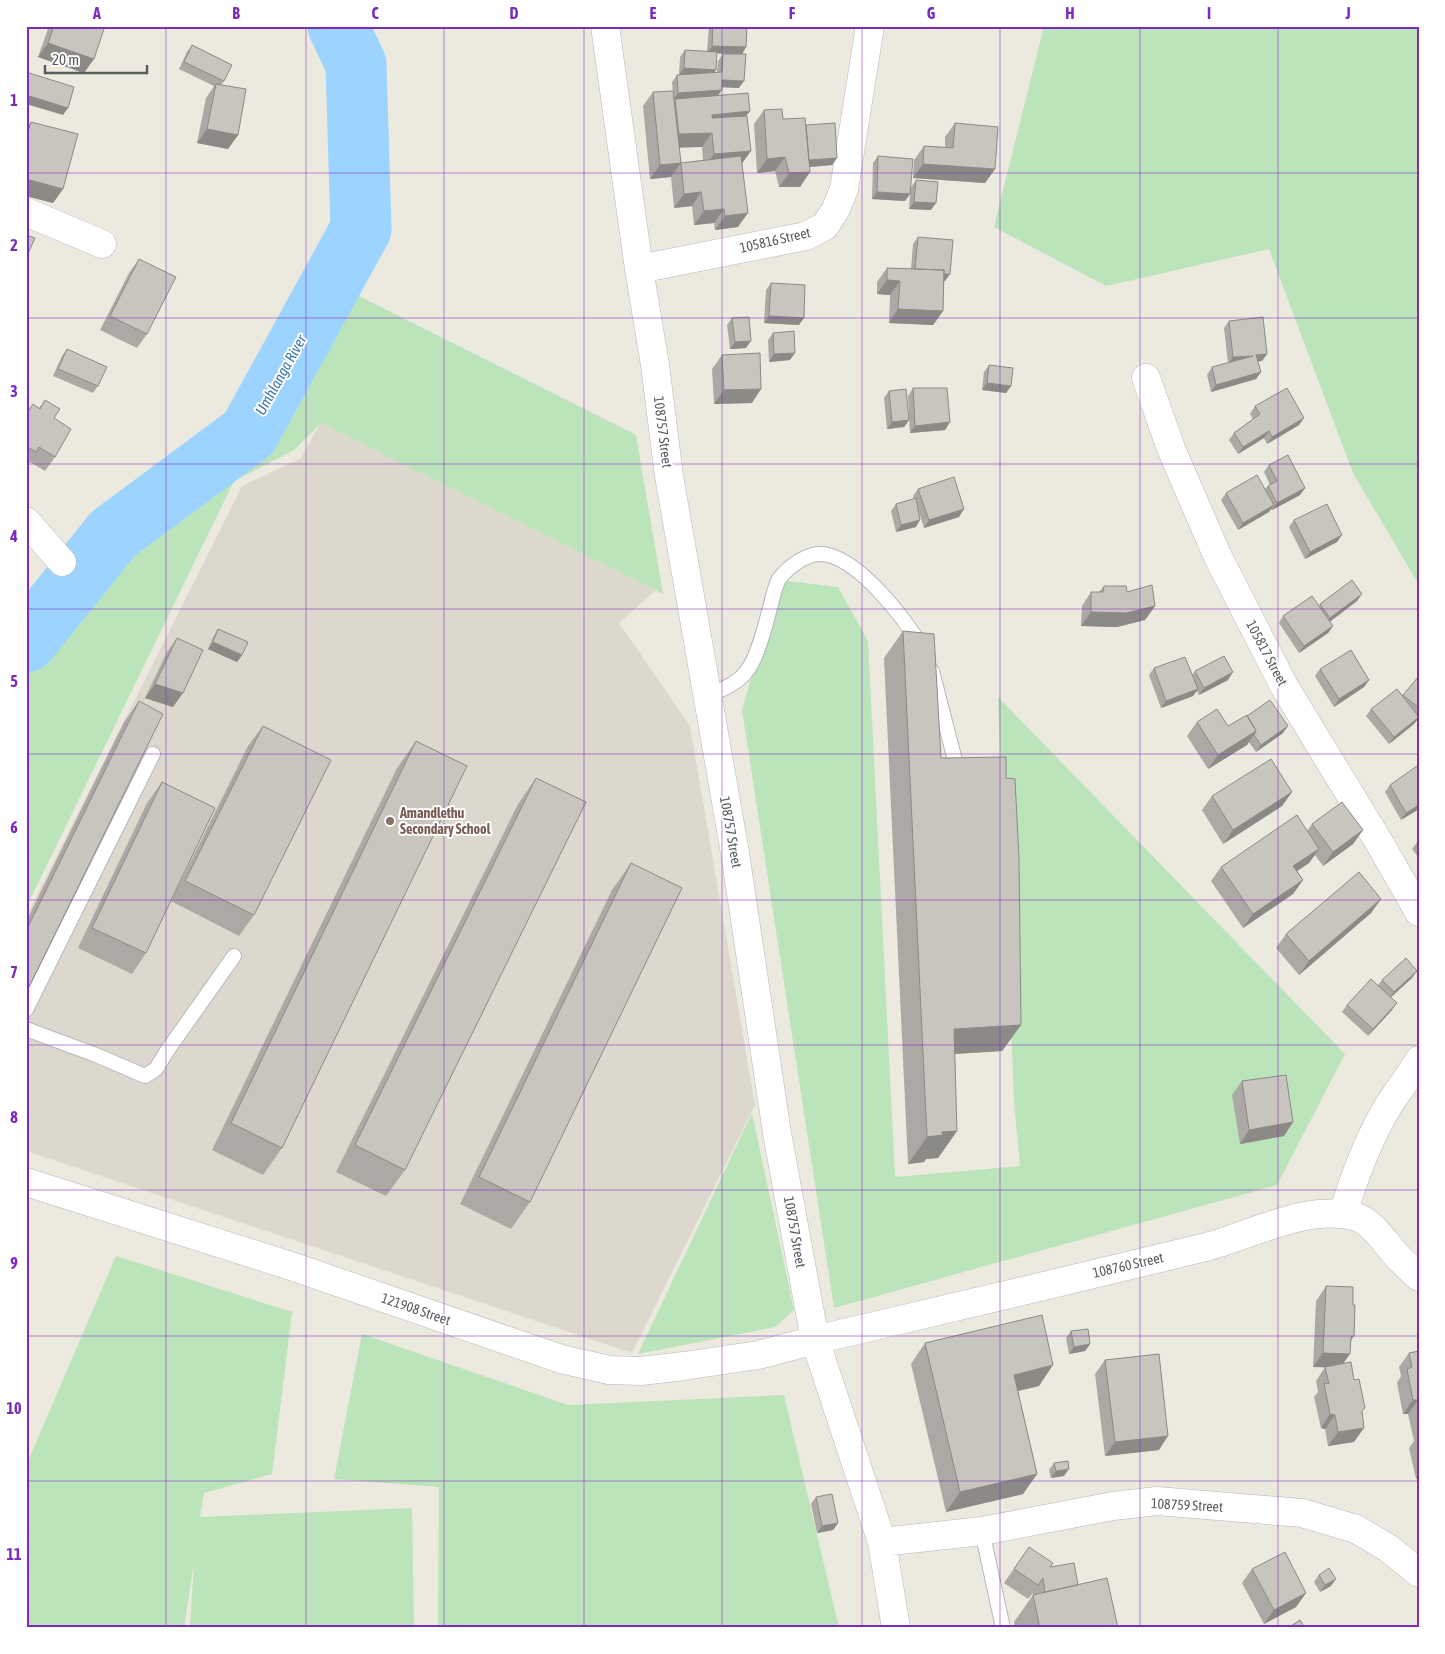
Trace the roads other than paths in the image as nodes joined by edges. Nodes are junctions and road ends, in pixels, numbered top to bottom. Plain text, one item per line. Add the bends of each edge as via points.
1 (605, 26) edge
2 (870, 26) edge
3 (26, 212) edge
4 (102, 244) dead end
5 (639, 269) junction
6 (1146, 378) dead end
7 (26, 522) edge
8 (62, 562) dead end
9 (707, 696) junction
10 (153, 754) edge
11 (958, 772) edge
12 (1419, 912) edge
13 (234, 956) dead end
14 (26, 1010) edge
15 (26, 1029) edge
16 (1419, 1060) edge
17 (26, 1182) edge
18 (1343, 1214) junction
19 (1419, 1277) edge
20 (814, 1340) junction
21 (982, 1531) junction
22 (882, 1542) junction
23 (1419, 1573) edge
24 (896, 1628) edge
25 (1003, 1628) edge

1 - 5 street, 108757 Street
2 - 5 street, 105816 Street via 844,189 825,226 806,236
3 - 4 street
5 - 9 street, 108757 Street via 669,476
6 - 12 street, 105817 Street via 1172,450 1218,557 1284,686
7 - 8 street
9 - 11 lane via 746,672 755,656 779,580 789,567 815,554 827,554 859,572 883,596 929,659
9 - 20 street, 108757 Street via 735,853 777,1133
10 - 14 lane
13 - 15 lane via 156,1069 145,1076
16 - 18 street via 1370,1140
17 - 20 street, 121908 Street via 291,1266 562,1359 609,1370 641,1371 684,1366 758,1355
18 - 19 street, 108760 Street via 1366,1222
18 - 20 street, 108760 Street via 1295,1219 1209,1246
20 - 22 street, 108757 Street
21 - 22 street, 108759 Street
21 - 23 street, 108759 Street via 1113,1506 1157,1502 1302,1514 1356,1529 1388,1548
21 - 25 lane
22 - 24 street, 108757 Street

